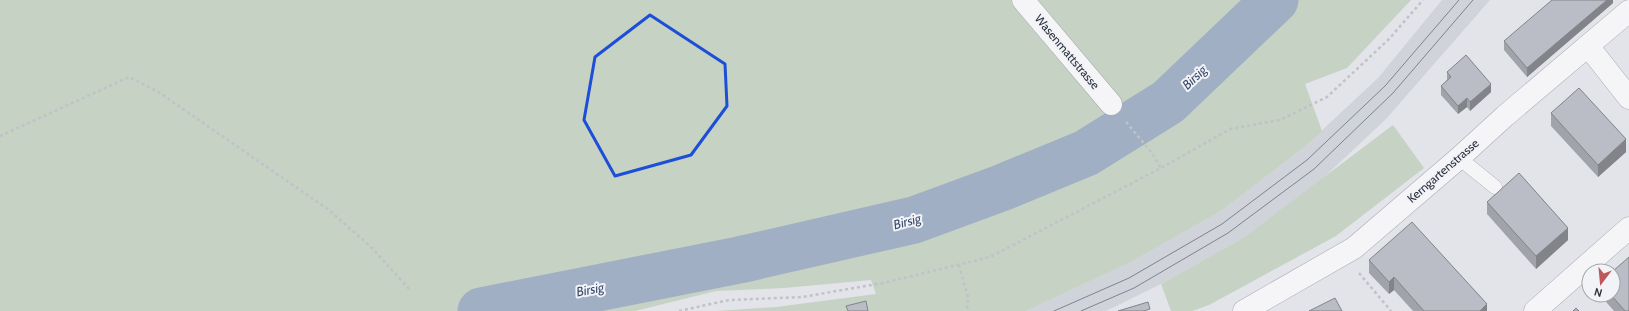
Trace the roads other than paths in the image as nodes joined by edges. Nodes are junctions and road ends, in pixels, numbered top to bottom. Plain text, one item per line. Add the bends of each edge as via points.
1 (1023, 0) edge
2 (1629, 11) edge
3 (1588, 46) junction
4 (1629, 98) edge
5 (1117, 111) road end
6 (1459, 158) junction
7 (1495, 187) dead end
8 (1629, 228) edge
9 (1244, 311) edge
10 (1535, 311) edge

1 - 5 street, Wasenmattstrasse
2 - 3 street, Kerngartenstrasse
3 - 4 street
3 - 6 street, Kerngartenstrasse
6 - 7 lane
6 - 9 street, Kerngartenstrasse via 1354,248
8 - 10 street

